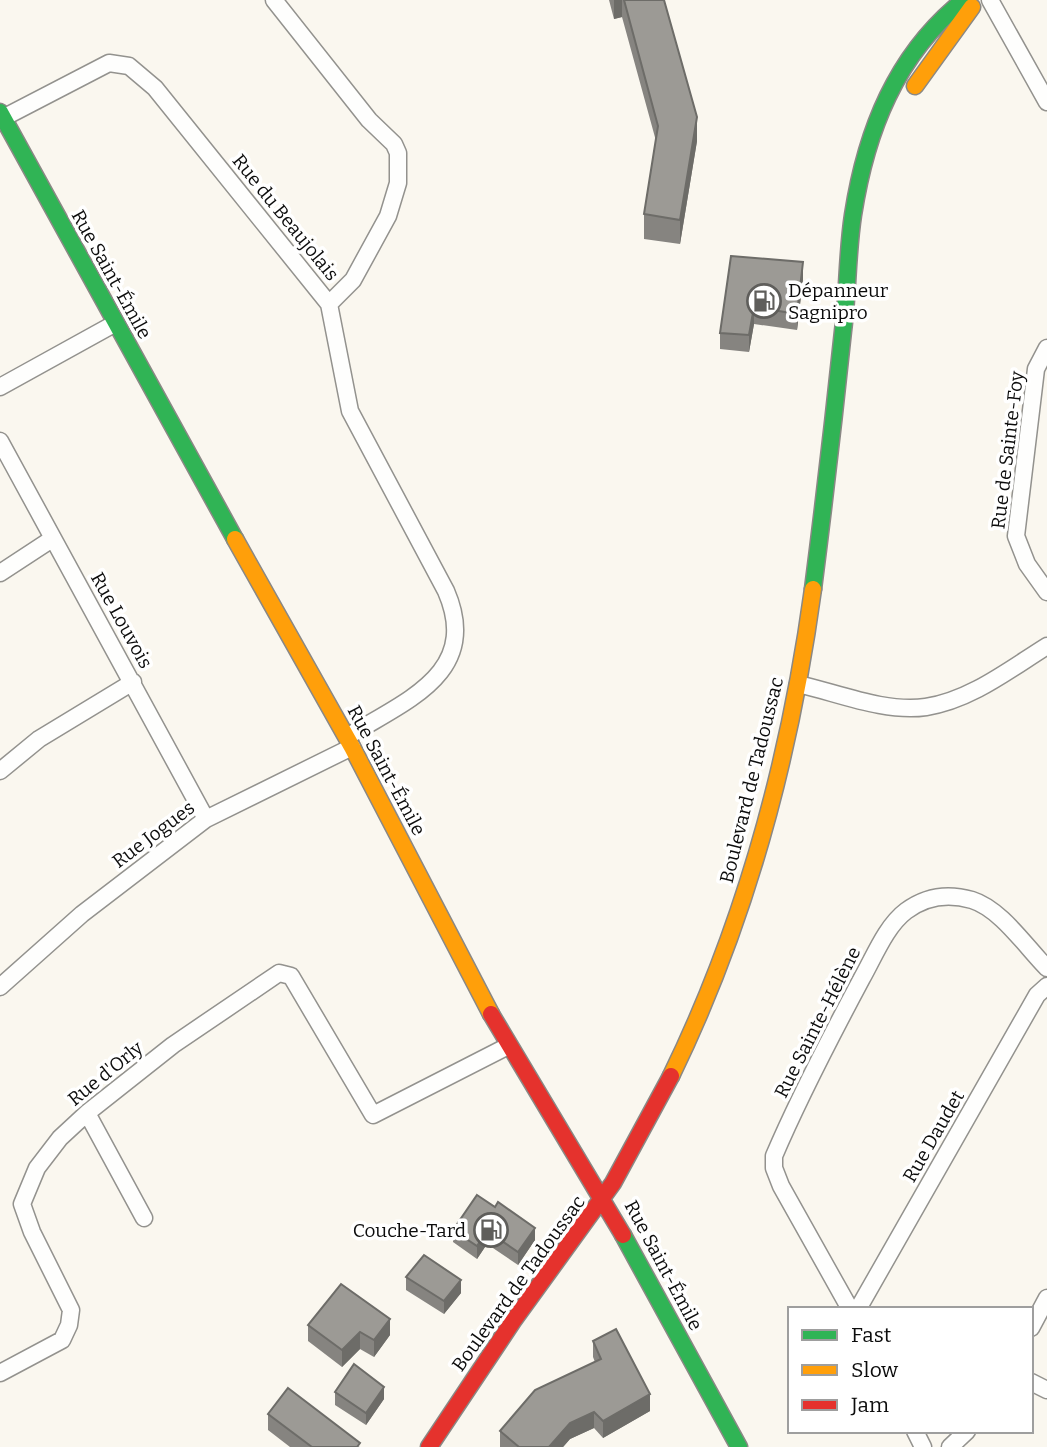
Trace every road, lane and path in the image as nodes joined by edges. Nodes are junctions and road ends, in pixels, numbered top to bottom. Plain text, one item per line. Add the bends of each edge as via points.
1 (274, 0) edge
2 (964, 0) edge
3 (977, 0) edge
4 (990, 0) edge
5 (1047, 102) edge
6 (1, 115) edge
7 (848, 292) junction
8 (329, 303) junction
9 (114, 324) junction
10 (1047, 348) edge
11 (0, 387) edge
12 (0, 441) edge
13 (52, 539) junction
14 (0, 573) edge
15 (1047, 592) edge
16 (1047, 646) edge
17 (133, 682) junction
18 (798, 684) junction
19 (349, 742) junction
20 (0, 771) edge
21 (206, 820) junction
22 (1047, 968) edge
23 (1047, 986) edge
24 (0, 987) edge
25 (508, 1046) junction
26 (87, 1113) junction
27 (604, 1199) junction
28 (145, 1218) dead end
29 (1047, 1298) edge
30 (849, 1307) edge
31 (859, 1307) edge
32 (1033, 1324) edge
33 (0, 1373) edge
34 (965, 1433) edge
35 (429, 1447) edge
36 (739, 1447) edge
37 (950, 1447) edge

1 - 8 street via 398,153 398,183 387,216 354,280
2 - 7 main road, Boulevard de Tadoussac via 928,34 905,67 872,135 860,173 846,259
3 - 7 main road, Boulevard de Tadoussac via 902,107 874,181 862,258
4 - 5 street
6 - 8 street, Rue du Beaujolais via 110,63 129,66 155,88
6 - 9 main road, Rue Saint-Émile
7 - 18 main road, Boulevard de Tadoussac
8 - 19 street, Rue du Beaujolais via 350,411 446,591 456,633 442,672
9 - 11 street
9 - 19 main road, Rue Saint-Émile
10 - 15 street, Rue de Sainte-Foy via 1036,369 1016,536 1027,564
12 - 13 street, Rue Louvois
13 - 14 street
13 - 17 street, Rue Louvois
16 - 18 street via 977,689 925,707 882,704
17 - 20 street via 39,739
17 - 21 street, Rue Louvois
18 - 27 main road, Boulevard de Tadoussac via 741,905 670,1075
19 - 21 street, Rue Jogues
19 - 25 main road, Rue Saint-Émile
21 - 24 street, Rue Jogues via 82,914
22 - 30 street, Rue Sainte-Hélène via 979,903 946,895 904,912 870,964 818,1060 774,1156 781,1186
23 - 31 street, Rue Daudet via 1037,995
25 - 26 street, Rue d'Orly via 373,1115 291,976 279,973 173,1045
25 - 27 main road, Rue Saint-Émile
26 - 28 street
26 - 33 street, Rue d'Orly via 37,1168 22,1204 71,1310 69,1325 62,1340
27 - 35 main road, Boulevard de Tadoussac via 513,1321
27 - 36 main road, Rue Saint-Émile
29 - 32 street
34 - 37 street

